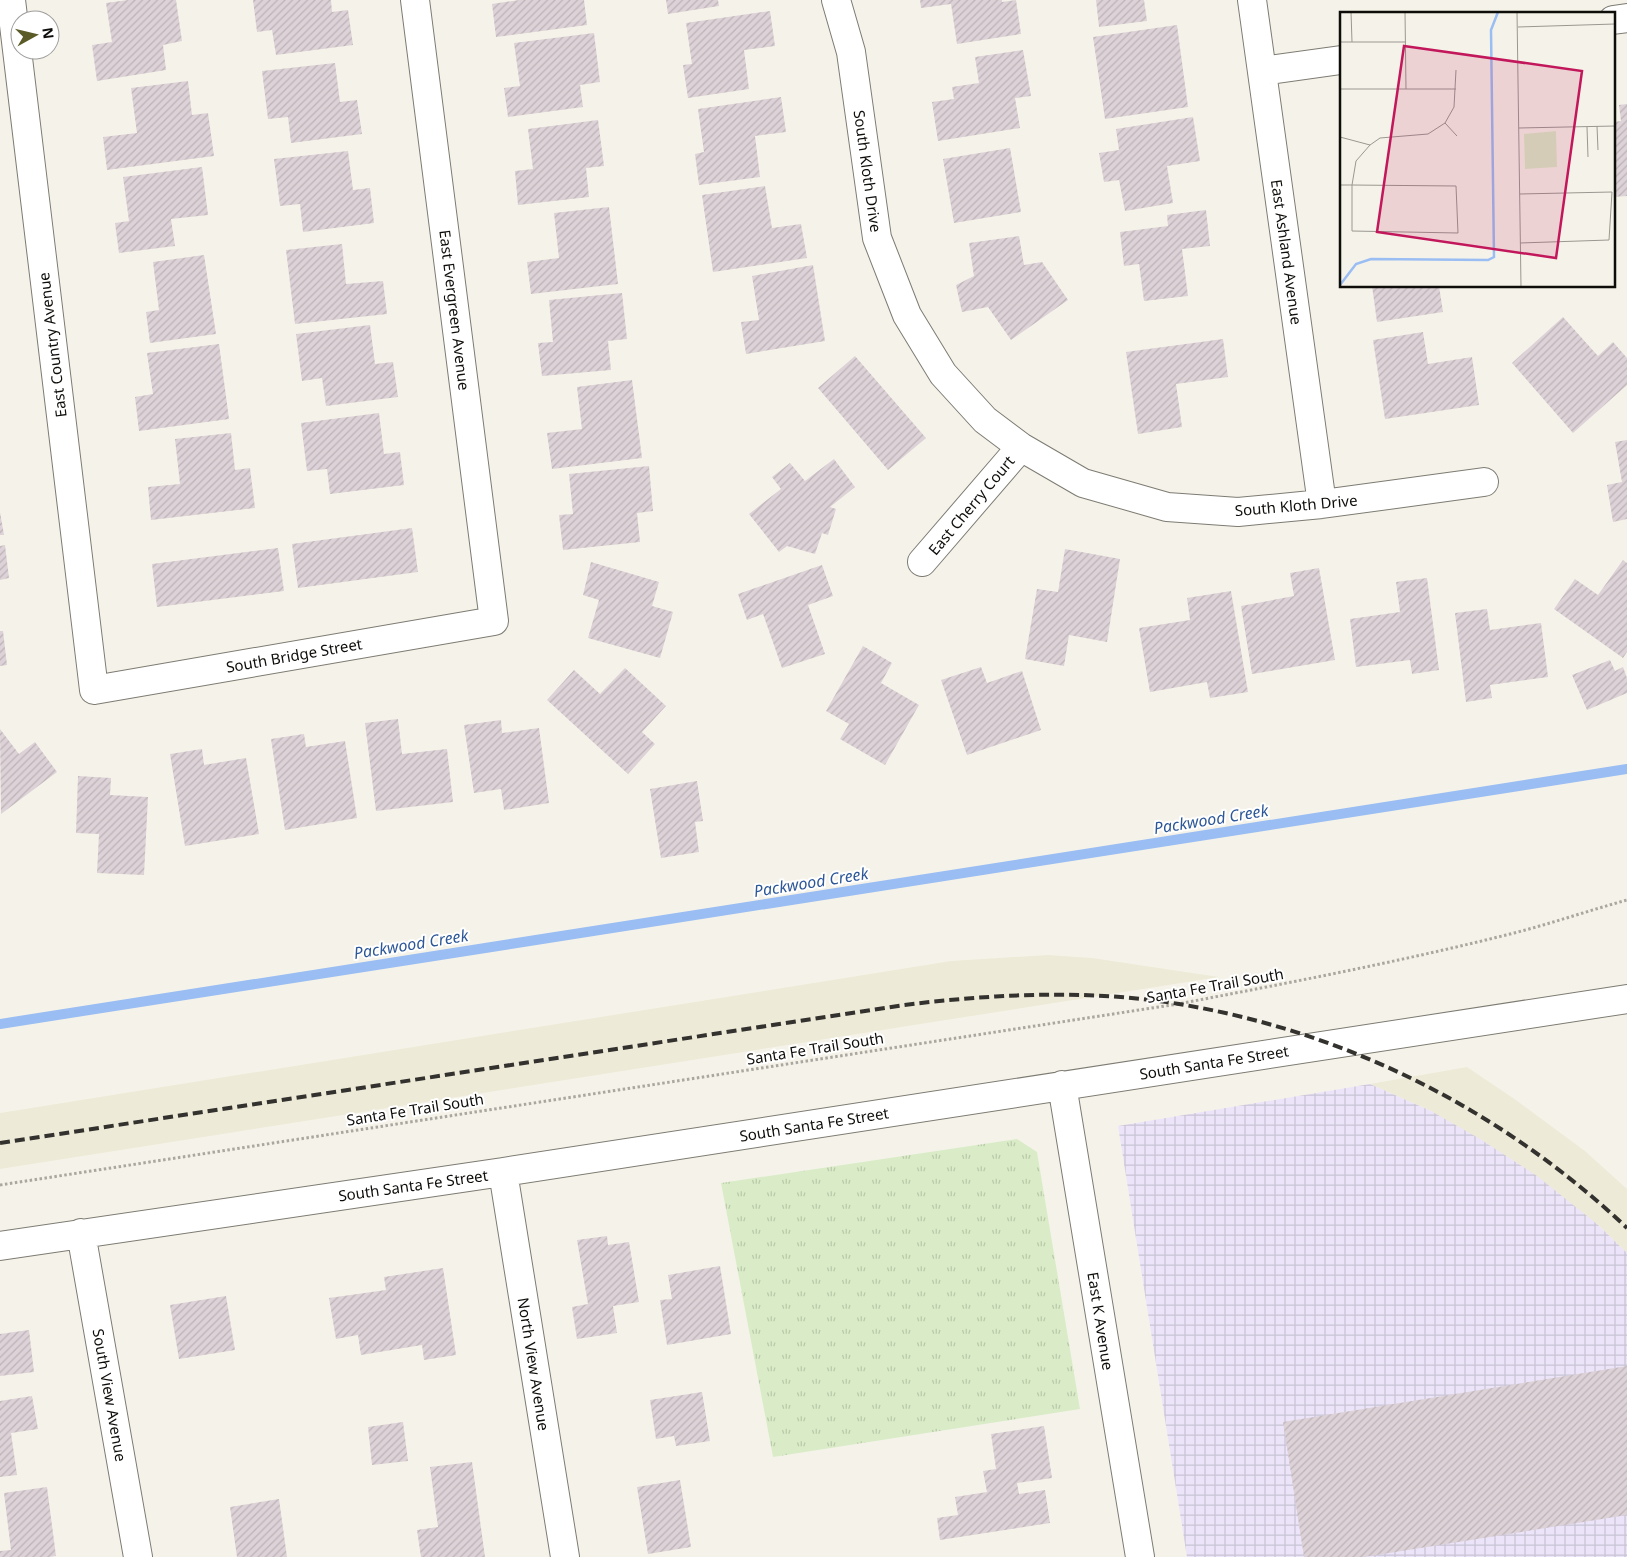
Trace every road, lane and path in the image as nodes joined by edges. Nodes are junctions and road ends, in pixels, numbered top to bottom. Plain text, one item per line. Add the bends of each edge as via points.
1 (11, 0) edge
2 (415, 0) edge
3 (836, 0) edge
4 (1252, 0) edge
5 (1627, 18) edge
6 (1614, 20) edge
7 (1340, 60) edge
8 (1262, 71) junction
9 (1020, 447) junction
10 (1484, 482) dead end
11 (1322, 504) junction
12 (922, 562) dead end
13 (494, 621) joint
14 (94, 690) joint
15 (1627, 900) edge
16 (1627, 999) edge
17 (1062, 1085) junction
18 (503, 1172) junction
19 (0, 1185) edge
20 (82, 1233) junction
21 (0, 1246) edge
22 (138, 1557) edge
23 (564, 1557) edge
24 (1140, 1557) edge

1 - 14 street, East Country Avenue
2 - 13 street, East Evergreen Avenue
3 - 9 street, South Kloth Drive via 851,52 877,238 907,315 943,374 985,420
4 - 8 street, East Ashland Avenue
5 - 6 street
7 - 8 street
8 - 11 street, East Ashland Avenue
9 - 11 street, South Kloth Drive via 1083,483 1166,507 1238,512
9 - 12 street, East Cherry Court
10 - 11 street, South Kloth Drive
13 - 14 street, South Bridge Street
15 - 19 path, Santa Fe Trail South via 1429,954 1178,1004
16 - 17 street, South Santa Fe Street
17 - 18 street, South Santa Fe Street
17 - 24 street, East K Avenue
18 - 20 street, South Santa Fe Street
18 - 23 street, North View Avenue
20 - 21 street, South Santa Fe Street
20 - 22 street, South View Avenue

